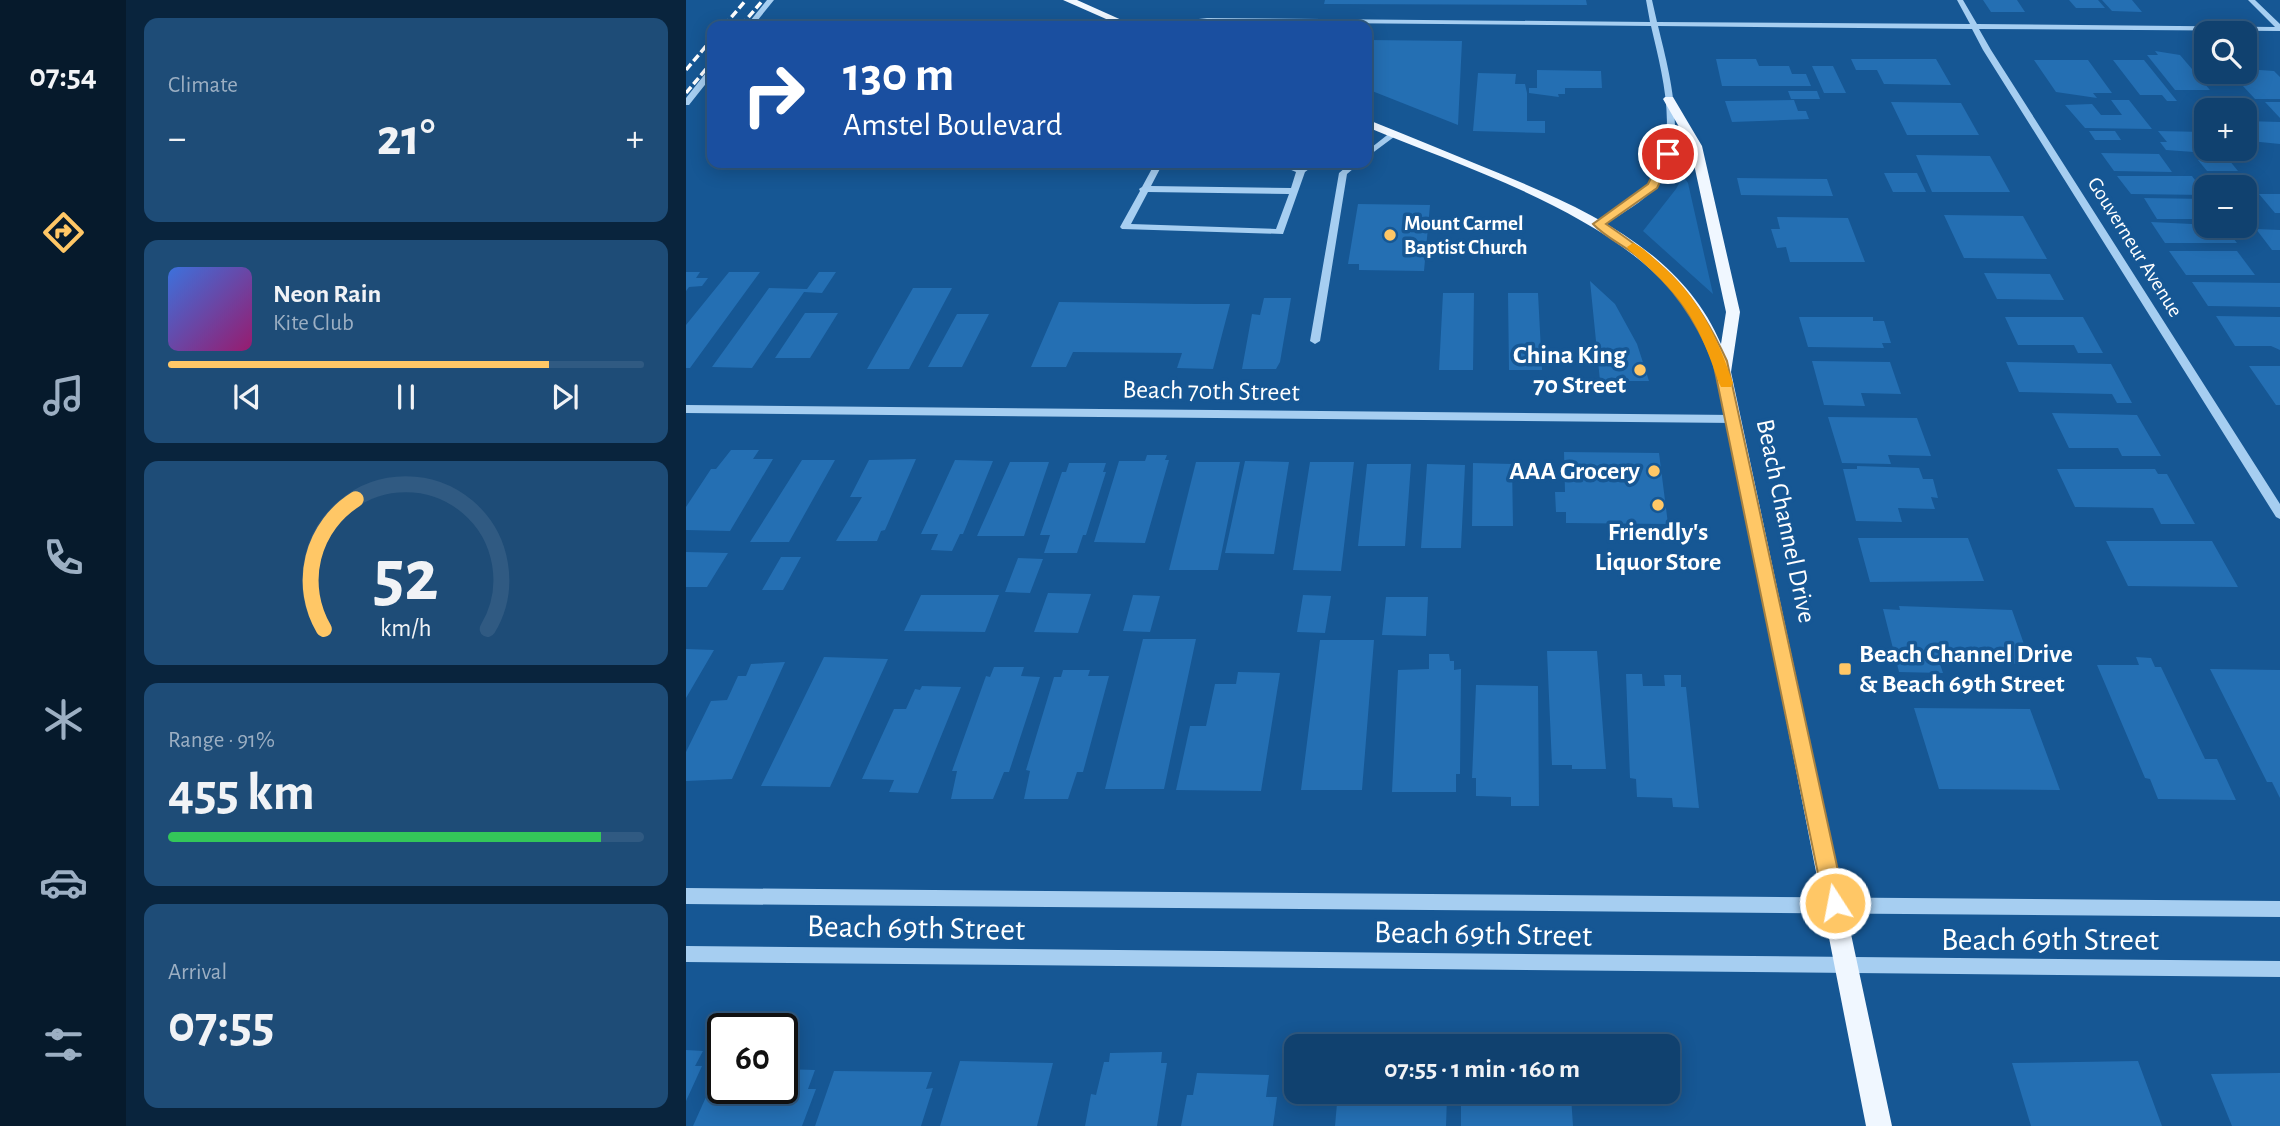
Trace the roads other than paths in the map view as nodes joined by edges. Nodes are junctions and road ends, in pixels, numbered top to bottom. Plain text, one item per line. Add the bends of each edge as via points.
1 (771, 0) edge
2 (1068, 0) edge
3 (1649, 0) edge
4 (1960, 0) edge
5 (2251, 0) edge
6 (753, 21) edge
7 (1118, 21) edge
8 (1199, 21) edge
9 (1319, 21) edge
10 (1372, 21) edge
11 (1654, 24) junction
12 (1975, 28) junction
13 (2280, 29) edge
14 (707, 77) edge
15 (1669, 99) junction
16 (686, 103) edge
17 (1372, 127) edge
18 (1394, 134) junction
19 (1372, 151) edge
20 (1156, 168) edge
21 (1293, 168) edge
22 (1306, 168) edge
23 (1350, 168) edge
24 (1301, 171) junction
25 (1143, 189) junction
26 (1294, 191) junction
27 (1598, 224) junction
28 (1315, 341) dead end
29 (1724, 374) junction
30 (686, 409) edge
31 (1735, 419) junction
32 (2280, 514) edge
33 (686, 896) edge
34 (1835, 903) junction
35 (2280, 909) edge
36 (686, 954) edge
37 (1847, 966) junction
38 (2280, 969) edge
39 (1879, 1126) edge

1 - 6 street
2 - 7 main road
3 - 11 street
4 - 12 street, Gouverneur Avenue
5 - 13 street
8 - 9 street
10 - 11 street
11 - 12 street
11 - 15 street
12 - 13 street
12 - 32 street, Gouverneur Avenue
14 - 16 street
15 - 27 street via 1670,143 1659,176 1644,194
15 - 29 main road via 1696,146 1733,312
17 - 18 main road, Beach Channel Drive
18 - 19 street
18 - 27 main road, Beach Channel Drive
20 - 25 street
21 - 24 street
22 - 24 street
23 - 28 street via 1343,173
24 - 26 street
25 - 26 street
25 - 26 street via 1125,227 1280,232
27 - 29 main road, Beach Channel Drive via 1640,252 1678,287 1706,329
29 - 31 main road, Beach Channel Drive
30 - 31 street, Beach 70th Street
31 - 34 main road, Beach Channel Drive
33 - 34 street, Beach 69th Street
34 - 35 street, Beach 69th Street
34 - 37 main road, Beach Channel Drive
36 - 37 street, Beach 69th Street
37 - 38 street, Beach 69th Street
37 - 39 main road, Beach Channel Drive

